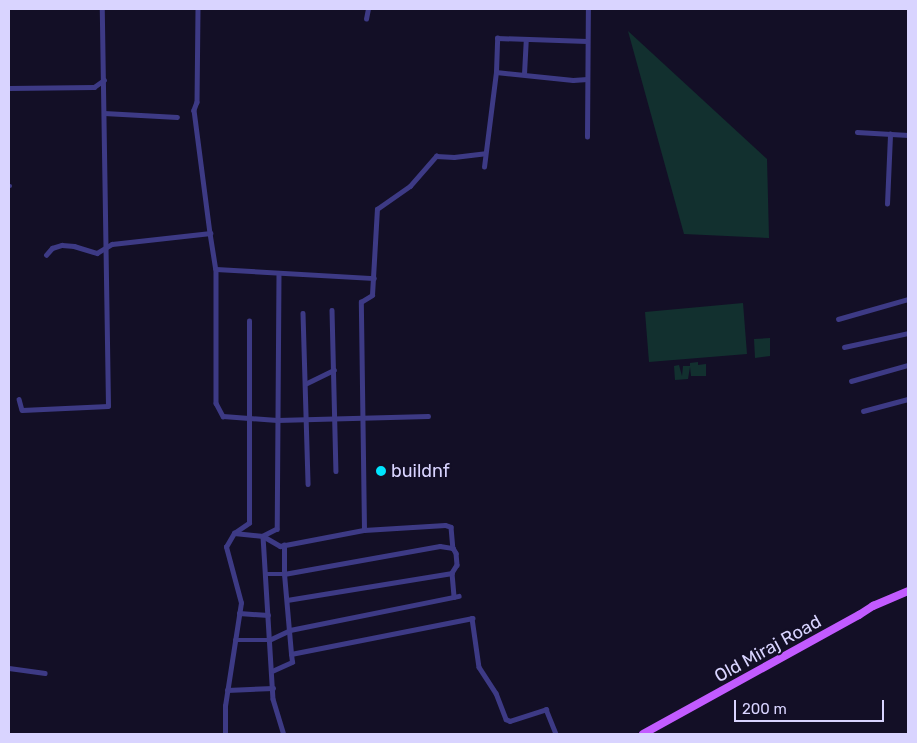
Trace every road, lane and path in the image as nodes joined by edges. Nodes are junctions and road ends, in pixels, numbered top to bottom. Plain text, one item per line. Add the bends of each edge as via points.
1 (102, 9) edge
2 (198, 9) edge
3 (368, 9) edge
4 (588, 9) edge
5 (366, 19) dead end
6 (526, 40) junction
7 (587, 41) junction
8 (496, 72) junction
9 (524, 74) junction
10 (587, 79) junction
11 (104, 80) junction
12 (9, 88) edge
13 (104, 113) junction
14 (177, 117) dead end
15 (857, 132) dead end
16 (890, 134) junction
17 (908, 135) edge
18 (587, 137) dead end
19 (485, 153) junction
20 (484, 167) dead end
21 (887, 204) dead end
22 (210, 233) junction
23 (105, 250) junction
24 (46, 256) dead end
25 (216, 269) junction
26 (279, 274) junction
27 (374, 278) junction
28 (908, 299) edge
29 (332, 310) dead end
30 (303, 313) dead end
31 (838, 319) dead end
32 (249, 320) dead end
33 (908, 333) edge
34 (844, 347) dead end
35 (908, 365) edge
36 (334, 370) junction
37 (851, 381) dead end
38 (305, 384) junction
39 (18, 399) dead end
40 (908, 399) edge
41 (863, 411) dead end
42 (428, 416) dead end
43 (362, 417) junction
44 (249, 418) junction
45 (335, 418) junction
46 (306, 419) junction
47 (277, 420) junction
48 (336, 472) dead end
49 (308, 484) dead end
50 (364, 530) junction
51 (234, 533) junction
52 (263, 536) junction
53 (284, 545) junction
54 (453, 548) junction
55 (452, 573) junction
56 (265, 574) junction
57 (284, 574) junction
58 (908, 590) edge
59 (286, 600) junction
60 (239, 613) junction
61 (268, 615) junction
62 (290, 630) junction
63 (235, 640) junction
64 (270, 640) junction
65 (291, 654) junction
66 (9, 668) edge
67 (272, 671) junction
68 (45, 673) dead end
69 (273, 688) junction
70 (227, 690) junction
71 (225, 734) edge
72 (284, 734) edge
73 (556, 734) edge
74 (643, 734) edge

1 - 11 street
2 - 22 street via 197,102 194,110
3 - 5 street
4 - 7 street
6 - 7 street
6 - 8 street via 497,38
6 - 9 street
7 - 10 street
8 - 9 street
8 - 19 street
9 - 10 street
10 - 18 street
11 - 12 street via 94,87
11 - 13 street
13 - 14 street
13 - 23 street
15 - 16 street
16 - 17 street
16 - 21 street
19 - 20 street
19 - 27 street via 436,156 410,186 377,209
22 - 23 street via 112,244
22 - 25 street
23 - 24 street via 97,253 62,245 52,248
23 - 39 street via 108,406 22,410
25 - 26 street
25 - 44 street via 216,403 223,416
26 - 27 street
26 - 47 street
27 - 43 street via 372,295 361,302
28 - 31 street
29 - 36 street
30 - 38 street
32 - 44 street
33 - 34 street
35 - 37 street
36 - 38 street
36 - 45 street
38 - 46 street
40 - 41 street
42 - 43 street
43 - 45 street
43 - 50 street
44 - 47 street
44 - 51 street via 249,523
45 - 46 street
45 - 48 street
46 - 47 street
46 - 49 street
47 - 52 street via 278,529
50 - 53 street
50 - 54 street via 445,525 451,527
51 - 52 street
51 - 60 street via 226,547 241,603
52 - 53 street
52 - 56 street
53 - 57 street
54 - 55 street via 457,565
54 - 57 street via 440,546
55 - 59 street
55 - 62 street via 457,597
56 - 57 street
56 - 61 street
57 - 59 street
58 - 74 main road, Old Miraj Road via 873,606
59 - 62 street
60 - 61 street
60 - 63 street
61 - 64 street
62 - 64 street
62 - 65 street
63 - 64 street
63 - 70 street
64 - 67 street
65 - 67 street via 292,662
65 - 73 street via 472,618 479,667 496,693 506,719 510,721 546,709
66 - 68 street
67 - 69 street
69 - 70 street
69 - 72 street via 273,699
70 - 71 street

